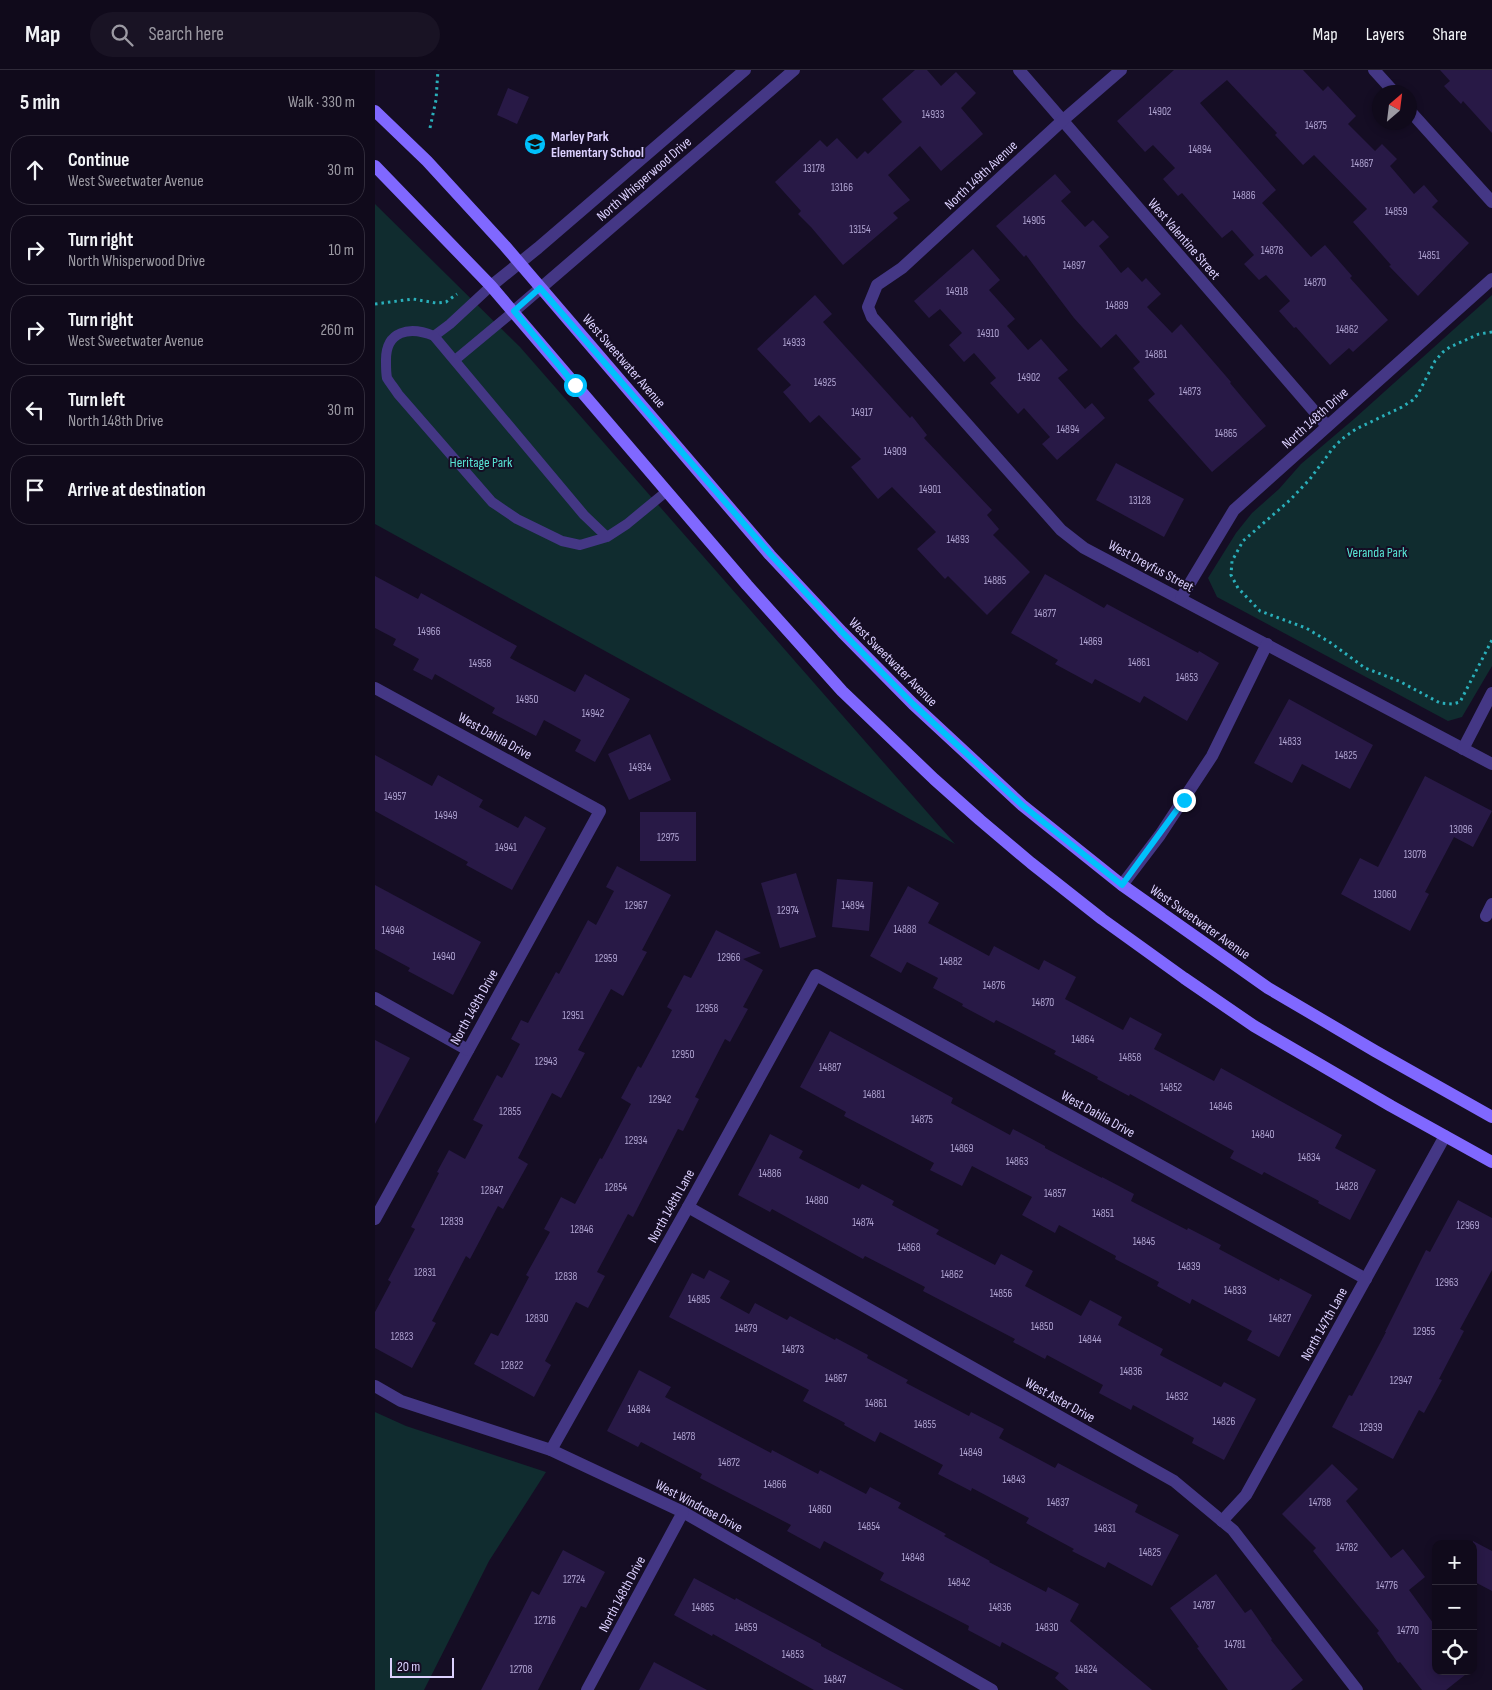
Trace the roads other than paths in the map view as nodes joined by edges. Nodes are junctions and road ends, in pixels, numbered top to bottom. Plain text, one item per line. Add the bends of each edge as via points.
1 (745, 70) edge
2 (794, 70) edge
3 (1019, 70) edge
4 (1121, 70) edge
5 (1374, 70) edge
6 (1388, 85) edge
7 (375, 111) edge
8 (1417, 119) edge
9 (1062, 121) junction
10 (375, 166) edge
11 (1492, 202) edge
12 (519, 263) junction
13 (1492, 279) edge
14 (491, 286) junction
15 (540, 288) junction
16 (868, 306) joint
17 (514, 311) junction
18 (434, 336) junction
19 (455, 360) junction
20 (1327, 426) junction
21 (667, 491) junction
22 (607, 537) junction
23 (1181, 598) junction
24 (1267, 644) junction
25 (375, 688) edge
26 (1492, 693) edge
27 (1463, 748) junction
28 (1492, 764) edge
29 (600, 811) joint
30 (1122, 885) junction
31 (816, 976) joint
32 (375, 998) edge
33 (468, 1050) junction
34 (1492, 1117) edge
35 (1445, 1136) junction
36 (1492, 1162) edge
37 (688, 1207) junction
38 (375, 1218) edge
39 (1366, 1279) junction
40 (375, 1386) edge
41 (551, 1450) junction
42 (683, 1512) junction
43 (1222, 1520) junction
44 (587, 1690) edge
45 (992, 1690) edge
46 (1357, 1690) edge

1 - 12 street, North Whisperwood Drive
2 - 15 street, North Whisperwood Drive
3 - 9 street, West Valentine Street
4 - 9 street, North 149th Avenue
5 - 6 street
7 - 12 street, West Sweetwater Avenue via 451,186
8 - 11 street
9 - 16 street, North 149th Avenue via 902,268 877,285
9 - 20 street, West Valentine Street
10 - 14 street
12 - 14 street, North Whisperwood Drive
12 - 15 street, West Sweetwater Avenue
13 - 20 street, North 148th Drive
14 - 17 street
14 - 18 lane
15 - 17 street, North Whisperwood Drive
15 - 30 street, West Sweetwater Avenue via 771,555 842,632 913,704 1022,805
16 - 23 street, West Dreyfus Street via 872,317 1061,530 1084,548
17 - 19 lane
17 - 21 street
18 - 19 lane
18 - 22 lane via 410,330 400,332 393,339 386,355 386,369 387,377 398,394 492,502 517,519 562,540 580,545
19 - 22 lane via 584,515
20 - 23 street, North 148th Drive via 1234,510
21 - 22 lane
21 - 35 street via 842,691 934,779 1031,863 1102,919 1254,1026
23 - 24 street, West Dreyfus Street
24 - 27 street, West Dreyfus Street
24 - 30 street via 1212,756 1160,835
25 - 29 street, West Dahlia Drive
26 - 27 street
27 - 28 street, West Dreyfus Street
29 - 33 street, North 149th Drive
30 - 34 street, West Sweetwater Avenue via 1268,988
31 - 37 street, North 148th Lane
31 - 39 street, West Dahlia Drive
32 - 33 street
33 - 38 street, North 149th Drive
35 - 36 street
35 - 39 street, North 147th Lane
37 - 41 street, North 148th Lane
37 - 43 street, West Aster Drive via 1174,1481
39 - 43 street, North 147th Lane via 1246,1495
40 - 41 street, West Windrose Drive via 401,1401
41 - 42 street, West Windrose Drive
42 - 44 street, North 148th Drive
42 - 45 street, West Windrose Drive
43 - 46 street, West Aster Drive

